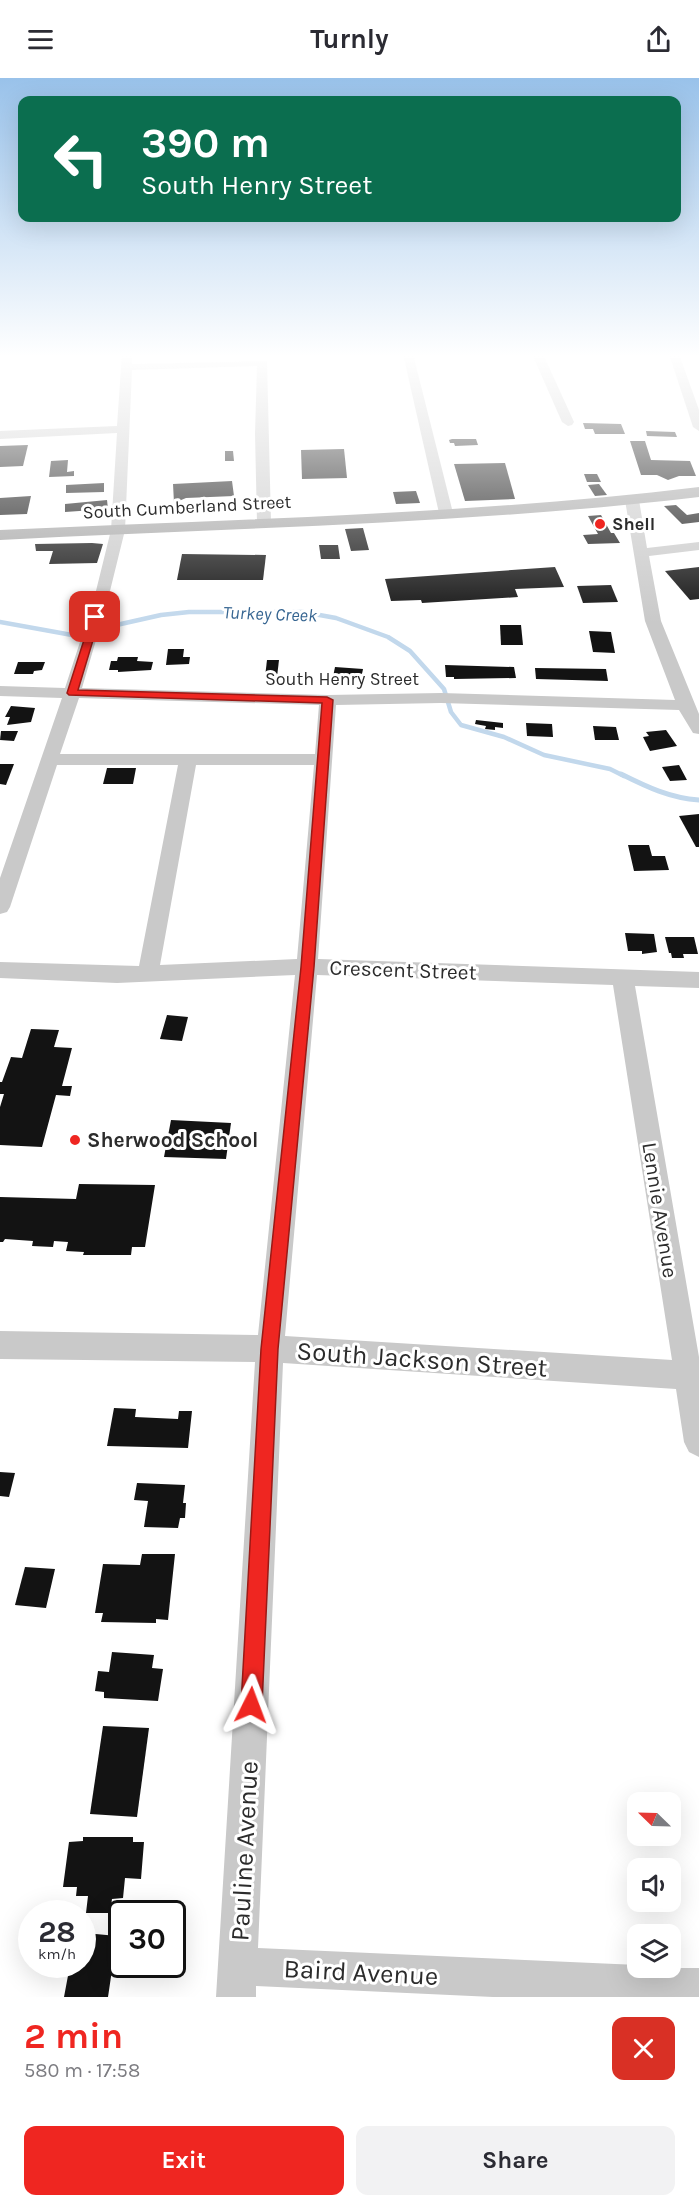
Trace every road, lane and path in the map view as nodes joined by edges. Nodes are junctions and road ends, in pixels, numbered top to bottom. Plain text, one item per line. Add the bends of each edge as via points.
1 (122, 444) edge
2 (261, 444) edge
3 (429, 444) edge
4 (699, 492) edge
5 (632, 500) junction
6 (446, 513) junction
7 (264, 522) junction
8 (118, 530) junction
9 (0, 535) edge
10 (699, 546) edge
11 (641, 553) junction
12 (0, 691) edge
13 (72, 693) junction
14 (327, 700) junction
15 (685, 705) junction
16 (699, 729) edge
17 (50, 759) junction
18 (188, 759) junction
19 (323, 760) junction
20 (0, 907) edge
21 (307, 967) junction
22 (0, 970) edge
23 (148, 974) junction
24 (623, 978) junction
25 (699, 980) edge
26 (0, 1345) edge
27 (270, 1349) junction
28 (693, 1376) edge
29 (699, 1442) edge
30 (237, 1982) edge
31 (699, 1987) edge

1 - 8 street
2 - 7 street
3 - 6 street
4 - 5 main road, South Cumberland Street
5 - 6 main road, South Cumberland Street
5 - 11 street
6 - 7 main road, South Cumberland Street
7 - 8 main road, South Cumberland Street
8 - 9 main road, South Cumberland Street
8 - 13 street
10 - 11 street
11 - 15 street via 653,621
12 - 13 street, South Henry Street
13 - 14 street, South Henry Street
13 - 17 street
14 - 15 street, South Henry Street via 441,698
14 - 19 street, Pauline Avenue
15 - 16 street
17 - 18 street
17 - 20 street
18 - 19 street
18 - 23 street
19 - 21 street, Pauline Avenue
21 - 23 street, Crescent Street
21 - 24 street, Crescent Street
21 - 27 street, Pauline Avenue
22 - 23 street, Crescent Street
24 - 25 street, Crescent Street
24 - 28 street, Lennie Avenue
26 - 27 street, South Jackson Street
27 - 28 street, South Jackson Street
27 - 30 street, Pauline Avenue
28 - 29 street, Lennie Avenue
30 - 31 street, Baird Avenue

